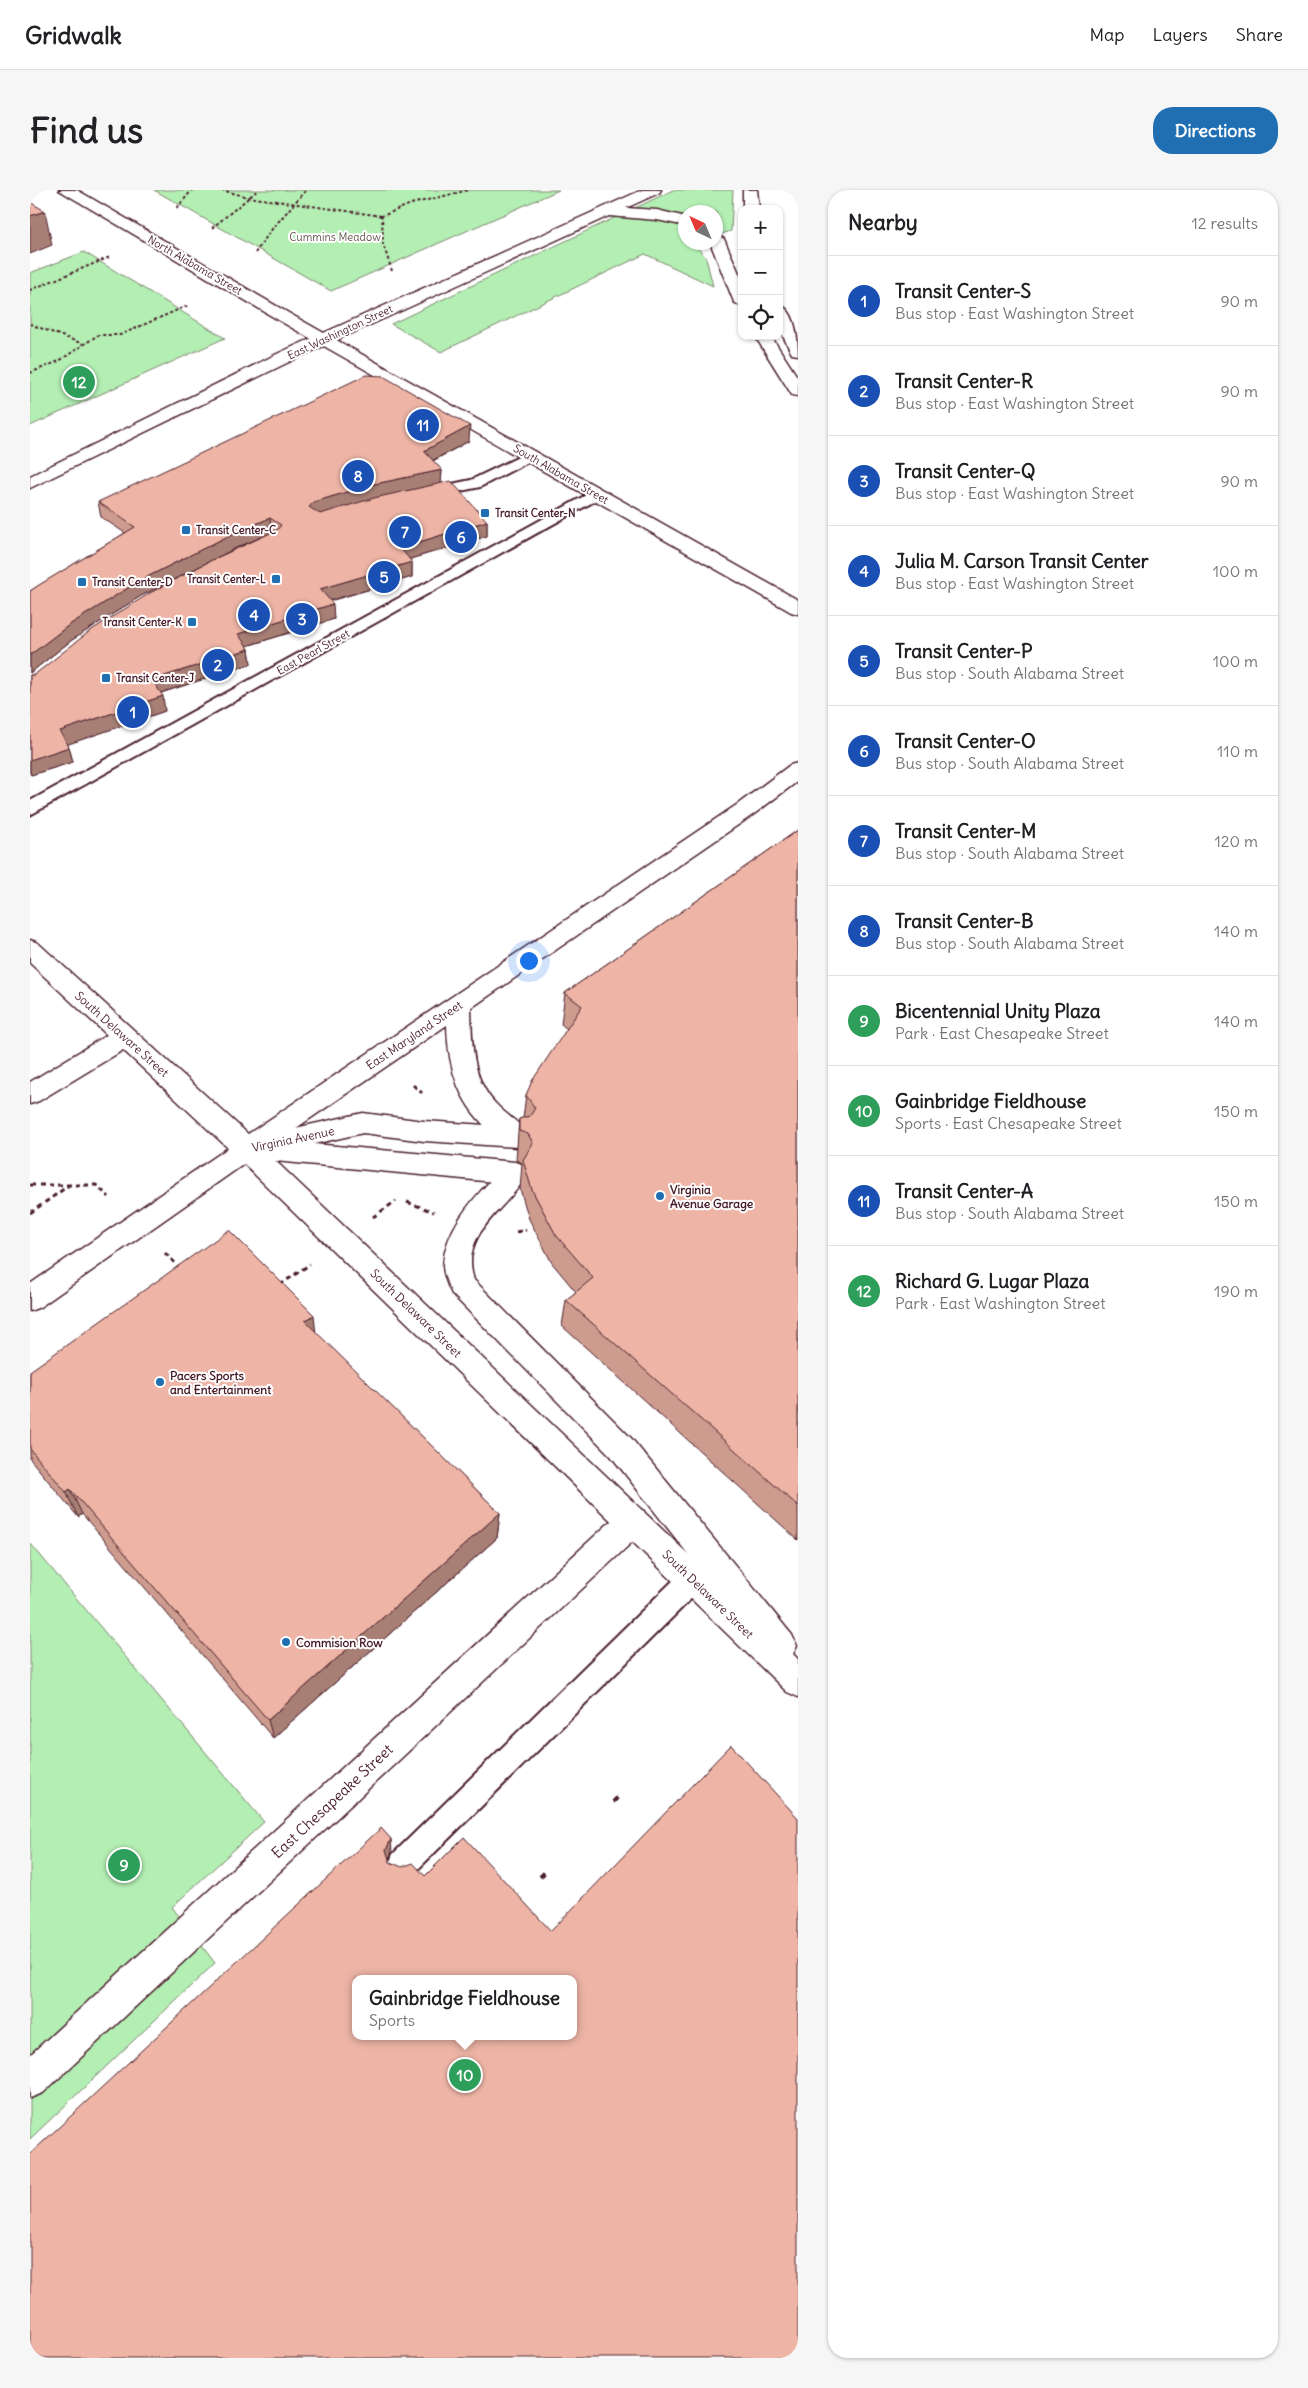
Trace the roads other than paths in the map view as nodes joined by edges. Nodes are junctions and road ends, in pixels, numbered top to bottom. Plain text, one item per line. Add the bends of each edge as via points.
1 (66, 190) edge
2 (654, 190) edge
3 (750, 190) edge
4 (751, 205) edge
5 (601, 214) junction
6 (678, 220) edge
7 (722, 250) edge
8 (739, 295) edge
9 (783, 318) edge
10 (324, 340) junction
11 (766, 340) edge
12 (798, 350) edge
13 (798, 391) edge
14 (529, 456) junction
15 (30, 483) edge
16 (597, 494) junction
17 (414, 497) edge
18 (798, 608) edge
19 (798, 770) edge
20 (30, 810) edge
21 (30, 950) edge
22 (459, 1004) junction
23 (124, 1037) junction
24 (30, 1094) edge
25 (246, 1149) junction
26 (30, 1299) edge
27 (633, 1521) junction
28 (693, 1578) junction
29 (798, 1672) edge
30 (798, 1681) edge
31 (403, 1864) edge
32 (30, 2080) edge

1 - 10 main road, North Alabama Street
2 - 5 main road, East Washington Street
3 - 4 main road
5 - 6 main road via 636,212
5 - 10 main road, East Washington Street
7 - 8 main road
9 - 12 main road
10 - 14 main road, South Alabama Street
10 - 15 main road, East Washington Street
11 - 13 main road
14 - 16 main road, South Alabama Street
14 - 17 lane via 475,484
16 - 18 main road, South Alabama Street
16 - 20 lane, East Pearl Street
19 - 22 main road, East Maryland Street via 746,809
21 - 23 main road, South Delaware Street
22 - 25 main road, East Maryland Street
22 - 25 main road, Virginia Avenue via 461,1062 467,1082 483,1108 517,1137 363,1124
23 - 24 main road
23 - 25 main road, South Delaware Street
25 - 26 main road, East Maryland Street
25 - 27 main road, South Delaware Street
25 - 29 main road, Virginia Avenue via 515,1173 478,1212 470,1226 456,1265 462,1286 621,1447 775,1636
27 - 28 main road, South Delaware Street
27 - 32 main road, East Chesapeake Street
28 - 30 main road, South Delaware Street
28 - 31 lane

